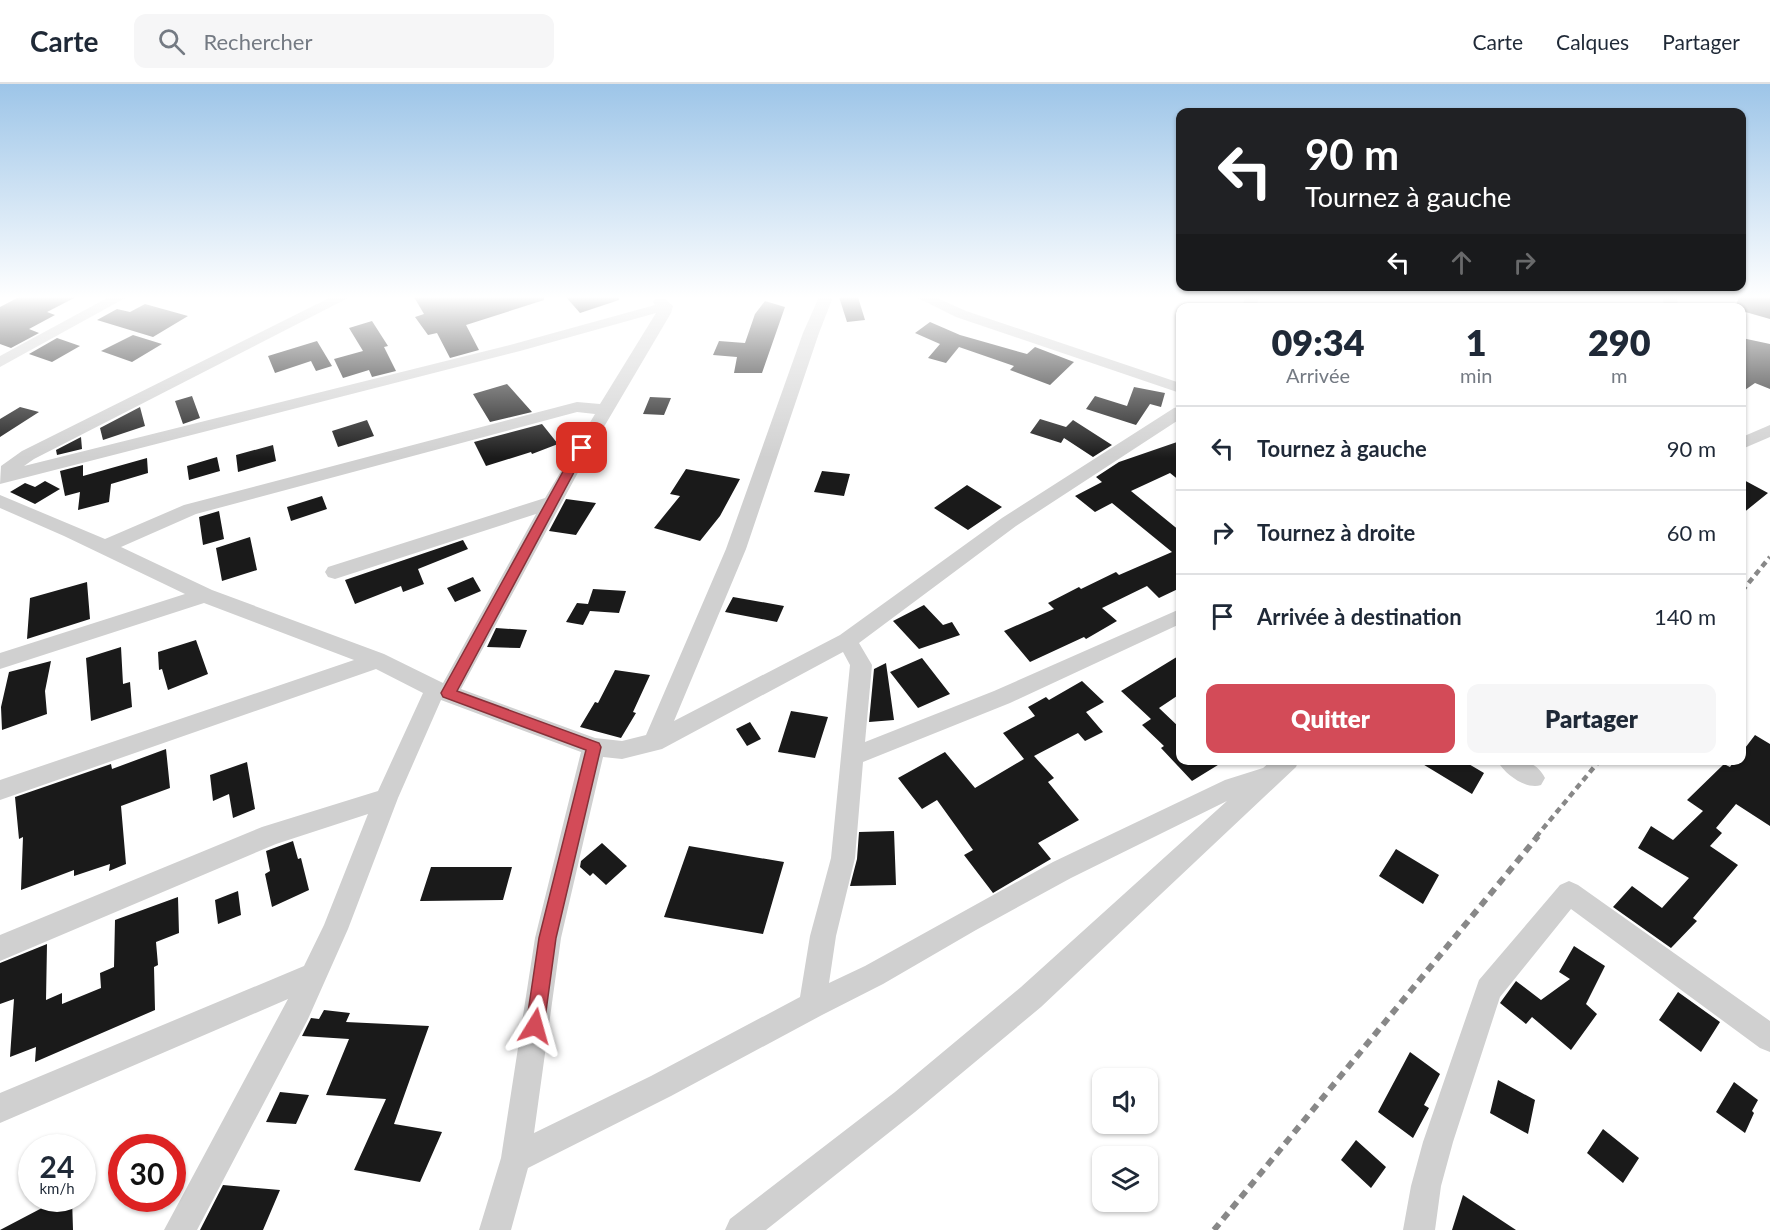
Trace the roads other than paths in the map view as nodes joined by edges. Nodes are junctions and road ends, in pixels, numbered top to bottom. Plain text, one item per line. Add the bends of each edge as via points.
1 (21, 350) edge
2 (236, 350) edge
3 (505, 350) edge
4 (641, 350) edge
5 (805, 350) edge
6 (1069, 350) edge
7 (0, 362) edge
8 (1176, 387) edge
9 (603, 411) junction
10 (1176, 415) edge
11 (1770, 430) edge
12 (1746, 442) edge
13 (0, 477) edge
14 (0, 501) edge
15 (550, 503) junction
16 (104, 547) junction
17 (335, 572) dead end
18 (205, 595) junction
19 (1176, 618) edge
20 (847, 641) junction
21 (377, 660) junction
22 (0, 661) edge
23 (442, 691) junction
24 (654, 742) junction
25 (594, 747) junction
26 (852, 757) junction
27 (1515, 765) edge
28 (1280, 768) edge
29 (1533, 778) dead end
30 (0, 790) edge
31 (386, 798) junction
32 (0, 948) edge
33 (314, 975) junction
34 (812, 1005) junction
35 (1770, 1038) edge
36 (0, 1108) edge
37 (516, 1158) junction
38 (180, 1230) edge
39 (495, 1230) edge
40 (741, 1230) edge
41 (1419, 1230) edge

1 - 7 street
2 - 13 street via 28,455
3 - 13 street
4 - 9 street
5 - 24 street via 736,549
6 - 8 street
9 - 15 street
9 - 16 street via 577,407 190,509
10 - 20 street via 1009,522
11 - 12 street
14 - 16 street
15 - 17 street
15 - 23 street
16 - 18 street
18 - 21 street
18 - 22 street
19 - 26 street via 1002,697
20 - 24 street
20 - 26 street via 861,665
21 - 23 street
21 - 30 street
23 - 25 street
23 - 31 street
24 - 25 street via 622,750
25 - 37 street via 548,938
26 - 34 street via 840,876 823,936
27 - 29 street
28 - 34 street via 1072,865
28 - 40 street via 1031,996 905,1102
31 - 32 street via 271,835
31 - 33 street
33 - 36 street
33 - 38 street
34 - 37 street
35 - 41 street via 1569,893 1489,989 1438,1142
37 - 39 street

